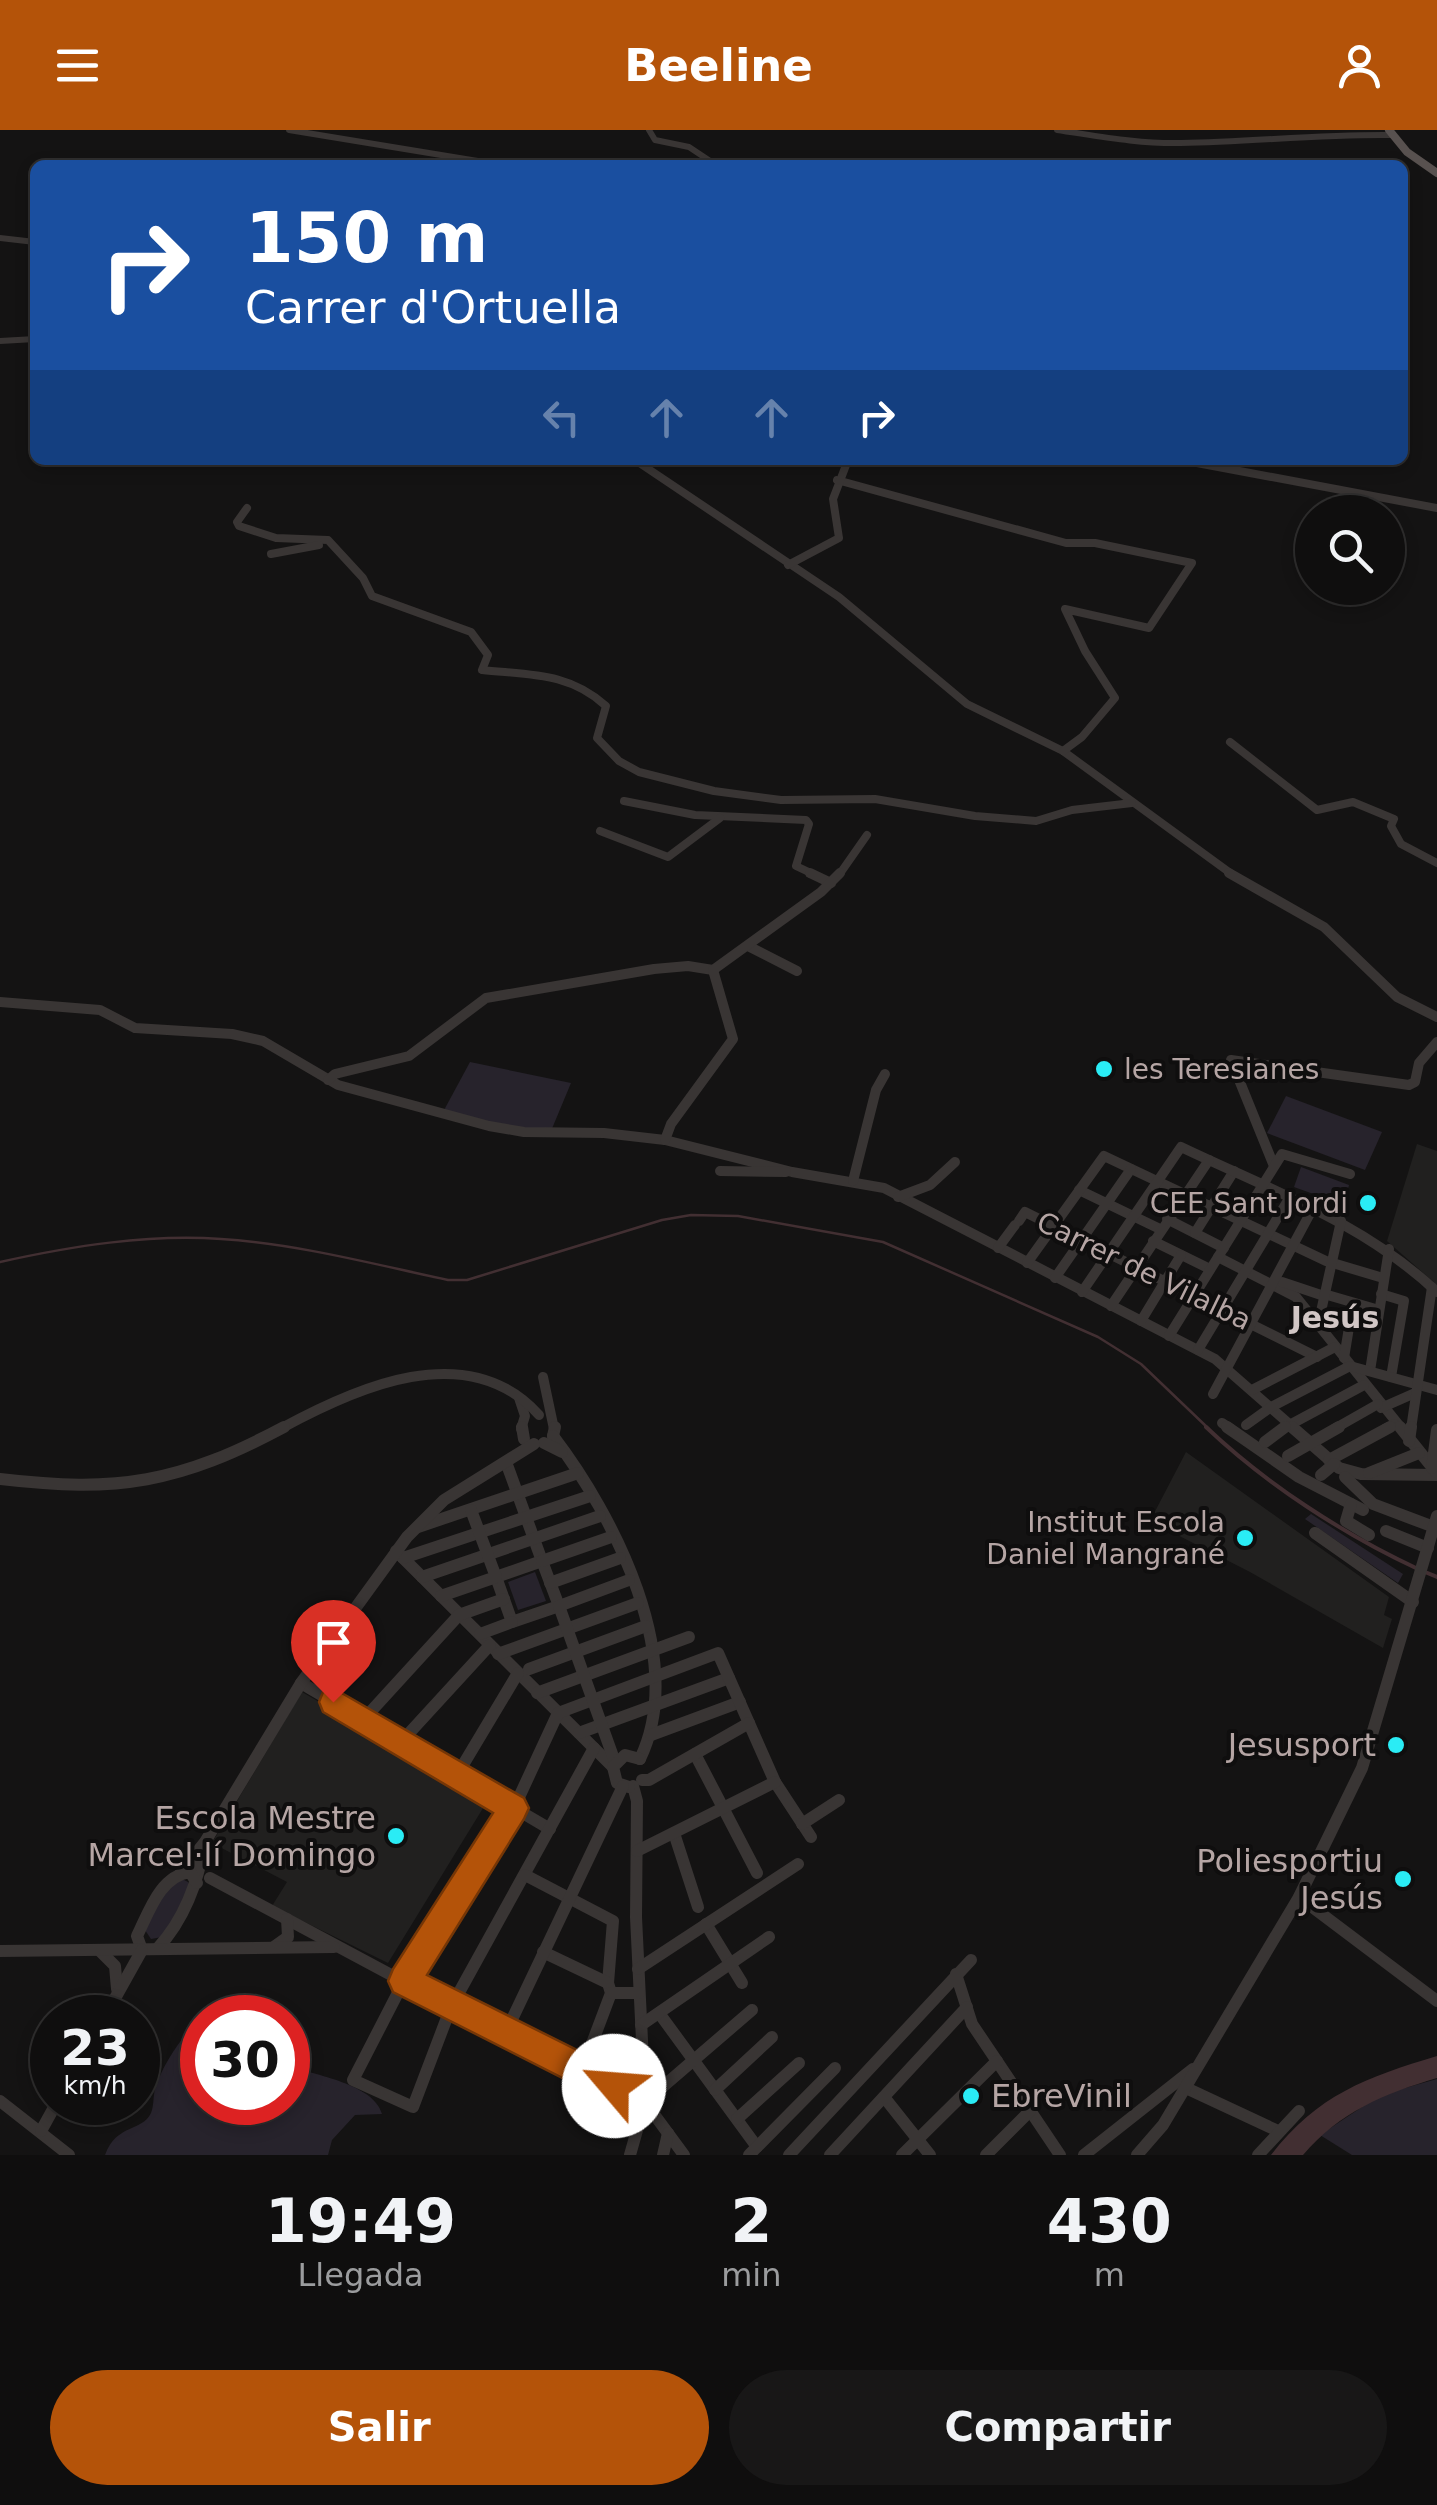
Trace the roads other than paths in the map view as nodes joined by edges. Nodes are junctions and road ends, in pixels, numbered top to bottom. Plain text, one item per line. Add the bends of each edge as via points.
1 (289, 130) edge
2 (649, 130) edge
3 (1057, 130) edge
4 (1391, 132) edge
5 (472, 160) edge
6 (709, 160) edge
7 (1437, 173) edge
8 (0, 238) edge
9 (30, 241) edge
10 (30, 339) edge
11 (0, 340) edge
12 (643, 465) edge
13 (845, 465) edge
14 (1208, 465) edge
15 (836, 480) junction
16 (247, 508) dead end
17 (1437, 508) edge
18 (331, 543) junction
19 (271, 554) dead end
20 (788, 565) junction
21 (1230, 742) dead end
22 (1064, 751) junction
23 (624, 802) dead end
24 (1132, 803) junction
25 (720, 818) junction
26 (600, 831) dead end
27 (867, 835) dead end
28 (1437, 863) edge
29 (831, 883) junction
30 (748, 946) junction
31 (713, 970) junction
32 (797, 970) dead end
33 (0, 1002) edge
34 (1437, 1018) edge
35 (1437, 1042) edge
36 (885, 1074) dead end
37 (328, 1080) junction
38 (665, 1140) junction
39 (1209, 1160) junction
40 (955, 1162) dead end
41 (1274, 1166) junction
42 (1131, 1168) junction
43 (720, 1171) dead end
44 (792, 1172) junction
45 (1234, 1172) junction
46 (1350, 1174) dead end
47 (853, 1181) junction
48 (1157, 1181) junction
49 (1264, 1185) junction
50 (1079, 1190) junction
51 (1186, 1195) junction
52 (898, 1197) junction
53 (1290, 1197) junction
54 (1106, 1203) junction
55 (1212, 1207) junction
56 (1313, 1208) junction
57 (1132, 1216) junction
58 (1240, 1221) junction
59 (1341, 1221) junction
60 (1164, 1224) junction
61 (1054, 1226) junction
62 (1196, 1234) junction
63 (1268, 1234) junction
64 (1081, 1240) junction
65 (1153, 1241) junction
66 (1294, 1246) junction
67 (998, 1248) junction
68 (1389, 1249) junction
69 (1221, 1253) junction
70 (1106, 1254) junction
71 (1181, 1255) junction
72 (1026, 1263) junction
73 (1331, 1263) junction
74 (1136, 1267) junction
75 (1210, 1269) junction
76 (1246, 1271) junction
77 (1055, 1278) junction
78 (1383, 1278) junction
79 (1165, 1281) junction
80 (1276, 1283) junction
81 (1435, 1290) edge
82 (1082, 1292) junction
83 (1381, 1294) junction
84 (1324, 1295) junction
85 (1193, 1296) junction
86 (1354, 1302) junction
87 (1110, 1306) junction
88 (1222, 1310) junction
89 (1379, 1310) junction
90 (1140, 1321) junction
91 (1252, 1325) junction
92 (1318, 1325) junction
93 (1169, 1336) junction
94 (1198, 1350) junction
95 (1318, 1357) junction
96 (1343, 1357) junction
97 (1227, 1368) junction
98 (1370, 1372) junction
99 (543, 1377) dead end
100 (1392, 1377) junction
101 (1364, 1385) junction
102 (1416, 1388) junction
103 (1252, 1390) junction
104 (1437, 1390) edge
105 (1213, 1394) dead end
106 (518, 1398) junction
107 (1380, 1406) junction
108 (1271, 1407) junction
109 (546, 1413) junction
110 (524, 1422) junction
111 (1222, 1423) dead end
112 (1289, 1424) junction
113 (1395, 1424) junction
114 (1246, 1426) dead end
115 (1437, 1430) edge
116 (539, 1440) junction
117 (1308, 1441) junction
118 (1409, 1441) junction
119 (1265, 1442) dead end
120 (1419, 1454) junction
121 (1288, 1456) dead end
122 (508, 1460) junction
123 (1332, 1462) junction
124 (1435, 1472) edge
125 (578, 1474) junction
126 (1367, 1474) junction
127 (1321, 1475) dead end
128 (1345, 1477) dead end
129 (0, 1479) edge
130 (518, 1494) junction
131 (590, 1496) junction
132 (471, 1510) junction
133 (600, 1516) junction
134 (526, 1518) junction
135 (1382, 1521) junction
136 (1436, 1521) edge
137 (414, 1529) junction
138 (480, 1533) junction
139 (1315, 1533) dead end
140 (1368, 1535) dead end
141 (612, 1537) junction
142 (534, 1538) junction
143 (399, 1554) junction
144 (488, 1554) junction
145 (1426, 1554) junction
146 (620, 1558) junction
147 (543, 1562) junction
148 (422, 1577) junction
149 (496, 1578) junction
150 (629, 1580) junction
151 (550, 1583) junction
152 (441, 1596) junction
153 (504, 1599) junction
154 (1412, 1602) junction
155 (638, 1603) junction
156 (559, 1606) junction
157 (460, 1615) junction
158 (512, 1622) junction
159 (646, 1626) junction
160 (568, 1629) junction
161 (690, 1637) dead end
162 (489, 1644) junction
163 (653, 1650) junction
164 (576, 1652) junction
165 (524, 1671) junction
166 (585, 1676) junction
167 (655, 1678) junction
168 (729, 1678) junction
169 (301, 1683) junction
170 (535, 1691) junction
171 (594, 1700) junction
172 (740, 1702) junction
173 (655, 1706) junction
174 (558, 1713) junction
175 (363, 1720) junction
176 (749, 1723) junction
177 (602, 1725) junction
178 (578, 1734) junction
179 (651, 1735) junction
180 (402, 1742) junction
181 (594, 1748) junction
182 (695, 1754) junction
183 (640, 1759) junction
184 (614, 1764) junction
185 (457, 1775) junction
186 (775, 1782) junction
187 (632, 1784) junction
188 (839, 1800) dead end
189 (514, 1808) junction
190 (723, 1808) junction
191 (550, 1829) junction
192 (674, 1833) junction
193 (205, 1842) junction
194 (637, 1851) junction
195 (798, 1864) dead end
196 (181, 1872) junction
197 (757, 1873) dead end
198 (524, 1875) junction
199 (203, 1881) junction
200 (1299, 1897) junction
201 (568, 1899) junction
202 (698, 1907) dead end
203 (288, 1919) junction
204 (706, 1924) junction
205 (769, 1936) dead end
206 (145, 1946) junction
207 (336, 1947) junction
208 (273, 1948) junction
209 (98, 1949) junction
210 (0, 1951) edge
211 (543, 1952) junction
212 (971, 1960) dead end
213 (730, 1965) junction
214 (638, 1969) junction
215 (956, 1974) junction
216 (404, 1981) junction
217 (742, 1983) dead end
218 (610, 1988) junction
219 (640, 1993) junction
220 (116, 1995) edge
221 (117, 1995) edge
222 (1437, 2001) edge
223 (451, 2007) junction
224 (967, 2008) junction
225 (752, 2010) dead end
226 (659, 2013) junction
227 (641, 2025) junction
228 (506, 2032) junction
229 (772, 2036) dead end
230 (693, 2061) junction
231 (799, 2062) dead end
232 (997, 2062) junction
233 (835, 2068) dead end
234 (1194, 2068) junction
235 (582, 2070) junction
236 (1186, 2088) junction
237 (714, 2090) junction
238 (884, 2097) junction
239 (0, 2101) edge
240 (645, 2102) junction
241 (1030, 2110) junction
242 (1299, 2111) dead end
243 (736, 2119) junction
244 (45, 2125) edge
245 (42, 2131) junction
246 (1278, 2131) junction
247 (668, 2133) junction
248 (918, 2140) junction
249 (753, 2151) edge
250 (69, 2155) edge
251 (630, 2155) edge
252 (662, 2155) edge
253 (684, 2155) edge
254 (788, 2155) edge
255 (830, 2155) edge
256 (902, 2155) edge
257 (930, 2155) edge
258 (986, 2155) edge
259 (1060, 2155) edge
260 (1084, 2155) edge
261 (1137, 2155) edge
262 (1258, 2155) edge

1 - 5 street
2 - 6 street via 652,138 690,147
3 - 4 street via 1180,144
4 - 7 main road
8 - 9 street
10 - 11 street
12 - 20 street
13 - 15 street
14 - 17 street
15 - 20 street via 832,510 839,538
15 - 22 street via 1066,543 1192,563 1148,628 1065,609 1115,698
16 - 18 street via 239,526 276,538
18 - 19 street
18 - 24 street via 372,596 478,636 488,655 482,670 532,671 582,687 606,706 598,742 639,772 777,800 875,800 1036,821
20 - 22 street via 839,596 967,704
21 - 28 street via 1316,810 1353,802 1394,819 1401,844
22 - 24 street
23 - 25 street
24 - 34 street via 1219,867 1324,927 1376,980
25 - 26 street via 668,857
25 - 29 street via 808,821 796,866
27 - 29 street
29 - 30 street
30 - 31 street
30 - 32 street
31 - 37 street via 654,969 486,998 410,1056
31 - 38 street via 732,1043
33 - 37 street via 100,1010 135,1028 262,1041
35 - 41 street via 1408,1085 1231,1060
36 - 47 street
37 - 38 street via 512,1131
38 - 44 street
39 - 45 street
39 - 48 street via 1181,1147
39 - 51 street
40 - 52 street via 930,1185
41 - 46 street via 1289,1153
41 - 49 street
42 - 48 street
42 - 50 street via 1104,1156
42 - 54 street
43 - 44 street
44 - 47 street
45 - 49 street
45 - 55 street
47 - 52 street
48 - 51 street
48 - 57 street
49 - 53 street
49 - 58 street
50 - 54 street
50 - 61 street
51 - 55 street
51 - 60 street
52 - 67 street
53 - 56 street
53 - 63 street
54 - 57 street
54 - 64 street
55 - 58 street
55 - 62 street
56 - 59 street
56 - 66 street
57 - 60 street
57 - 70 street
58 - 63 street
58 - 69 street
59 - 68 street
59 - 73 street
60 - 62 street
60 - 65 street
61 - 64 street, Carrer de Vilalba
61 - 67 street, Carrer de Vilalba via 1020,1220
61 - 72 street
62 - 69 street
63 - 66 street
63 - 76 street
64 - 70 street, Carrer de Vilalba
64 - 77 street
65 - 71 street
65 - 74 street
66 - 73 street
66 - 80 street
67 - 72 street
68 - 78 street
68 - 81 street
69 - 75 street
69 - 76 street
70 - 74 street, Carrer de Vilalba
70 - 82 street
71 - 75 street
71 - 79 street
72 - 77 street
73 - 78 street
73 - 84 street
74 - 79 street, Carrer de Vilalba
74 - 87 street
75 - 85 street
76 - 80 street
76 - 88 street
77 - 82 street
78 - 83 street
79 - 85 street, Carrer de Vilalba
79 - 90 street
80 - 84 street
80 - 91 street
80 - 92 street
81 - 102 street
82 - 87 street
83 - 89 street
83 - 100 street via 1404,1300
84 - 86 street
84 - 92 street
85 - 88 street, Carrer de Vilalba
85 - 93 street
86 - 89 street
86 - 96 street
87 - 90 street
88 - 91 street, Carrer de Vilalba
88 - 94 street
89 - 98 street
90 - 93 street
91 - 95 street, Carrer de Vilalba
91 - 97 street
92 - 96 street
93 - 94 street
94 - 97 street
95 - 96 street
95 - 103 street
96 - 98 street
96 - 101 street
96 - 108 street
97 - 103 street
97 - 105 street
98 - 100 street
99 - 109 street
100 - 102 street
101 - 107 street
101 - 112 street
102 - 104 street
102 - 107 street
102 - 118 street
103 - 108 street
106 - 109 street
106 - 110 street
106 - 129 street via 488,1380 416,1373 354,1390 182,1474 118,1486
107 - 113 street
107 - 117 street
108 - 112 street
108 - 114 street
109 - 110 street
109 - 116 street via 555,1428
110 - 116 street via 521,1429
111 - 140 street via 1299,1477 1357,1507 1346,1520
112 - 117 street
112 - 119 street
113 - 118 street
113 - 123 street
115 - 124 street
116 - 122 street
116 - 125 street via 572,1458
117 - 121 street
117 - 123 street
118 - 120 street
120 - 124 street
120 - 126 street
122 - 130 street
122 - 137 street via 464,1485
123 - 126 street
123 - 127 street
124 - 126 street
125 - 130 street
125 - 131 street
128 - 135 street
130 - 132 street
130 - 134 street
131 - 133 street
131 - 134 street
132 - 137 street
132 - 138 street
133 - 141 street
133 - 142 street
134 - 138 street
134 - 142 street
135 - 136 street
135 - 145 street
136 - 145 street
137 - 143 street
138 - 143 street
138 - 144 street
139 - 154 street
141 - 146 street
141 - 147 street
142 - 144 street
142 - 147 street
143 - 148 street
143 - 169 street
144 - 148 street
144 - 149 street
145 - 154 street
146 - 150 street
146 - 151 street
147 - 149 street
147 - 151 street
148 - 152 street
149 - 152 street
149 - 153 street
150 - 155 street
150 - 156 street
151 - 156 street
152 - 157 street
153 - 157 street
153 - 158 street
154 - 200 street via 1362,1768
155 - 159 street
155 - 160 street
156 - 158 street
156 - 160 street
157 - 162 street
157 - 175 street
158 - 162 street
159 - 163 street
159 - 164 street
160 - 162 street
160 - 164 street
161 - 163 street
162 - 165 street
162 - 180 street
163 - 166 street
163 - 167 street
164 - 165 street
164 - 166 street
165 - 170 street
165 - 185 street
166 - 170 street
166 - 171 street
167 - 168 street via 718,1652
167 - 171 street
167 - 173 street
168 - 172 street
168 - 173 street
169 - 175 street
169 - 193 street
170 - 174 street
171 - 174 street
171 - 177 street
172 - 176 street
172 - 179 street
173 - 177 street
173 - 179 street
174 - 178 street
174 - 189 street
175 - 180 street
176 - 182 street
176 - 186 street
177 - 178 street
177 - 184 street
178 - 181 street
179 - 183 street
180 - 185 street
181 - 184 street
181 - 191 street
182 - 187 street
182 - 190 street
183 - 184 street via 625,1755
183 - 187 street via 645,1769
184 - 187 street via 614,1778
185 - 189 street
186 - 188 street via 807,1830
186 - 190 street
187 - 194 street
187 - 201 street
189 - 191 street
189 - 216 street
190 - 192 street
190 - 197 street
191 - 198 street
192 - 194 street
192 - 202 street
193 - 196 street
193 - 199 street
194 - 214 street
195 - 204 street
196 - 199 street
196 - 206 street via 170,1879
198 - 201 street
198 - 223 street
199 - 203 street
199 - 206 street via 166,1941
200 - 222 street
200 - 234 street
201 - 211 street
201 - 218 street via 612,1920
203 - 207 street
203 - 208 street via 288,1937
204 - 213 street
204 - 214 street
205 - 213 street
206 - 208 street
206 - 209 street
206 - 221 street
207 - 208 street
207 - 216 street
209 - 210 street
209 - 220 street via 116,1966
211 - 218 street
211 - 228 street
212 - 215 street
213 - 217 street
213 - 226 street
214 - 219 street
215 - 224 street
215 - 254 street
216 - 223 street
216 - 223 street via 353,2080 413,2107
218 - 219 street
218 - 235 street
219 - 227 street
223 - 228 street
224 - 232 street
224 - 238 street
225 - 230 street
226 - 227 street
226 - 230 street
227 - 240 street
228 - 235 street
229 - 237 street
230 - 237 street
230 - 240 street
231 - 243 street
232 - 241 street
232 - 248 street
233 - 249 street
234 - 236 street
234 - 260 street
235 - 240 street
236 - 246 street
236 - 261 street
237 - 243 street
238 - 248 street
238 - 255 street
239 - 245 street
240 - 247 street
240 - 251 street
241 - 258 street
241 - 259 street
242 - 246 street
243 - 249 street
244 - 245 street
245 - 250 street
246 - 262 street
247 - 252 street
247 - 253 street
248 - 256 street
248 - 257 street

